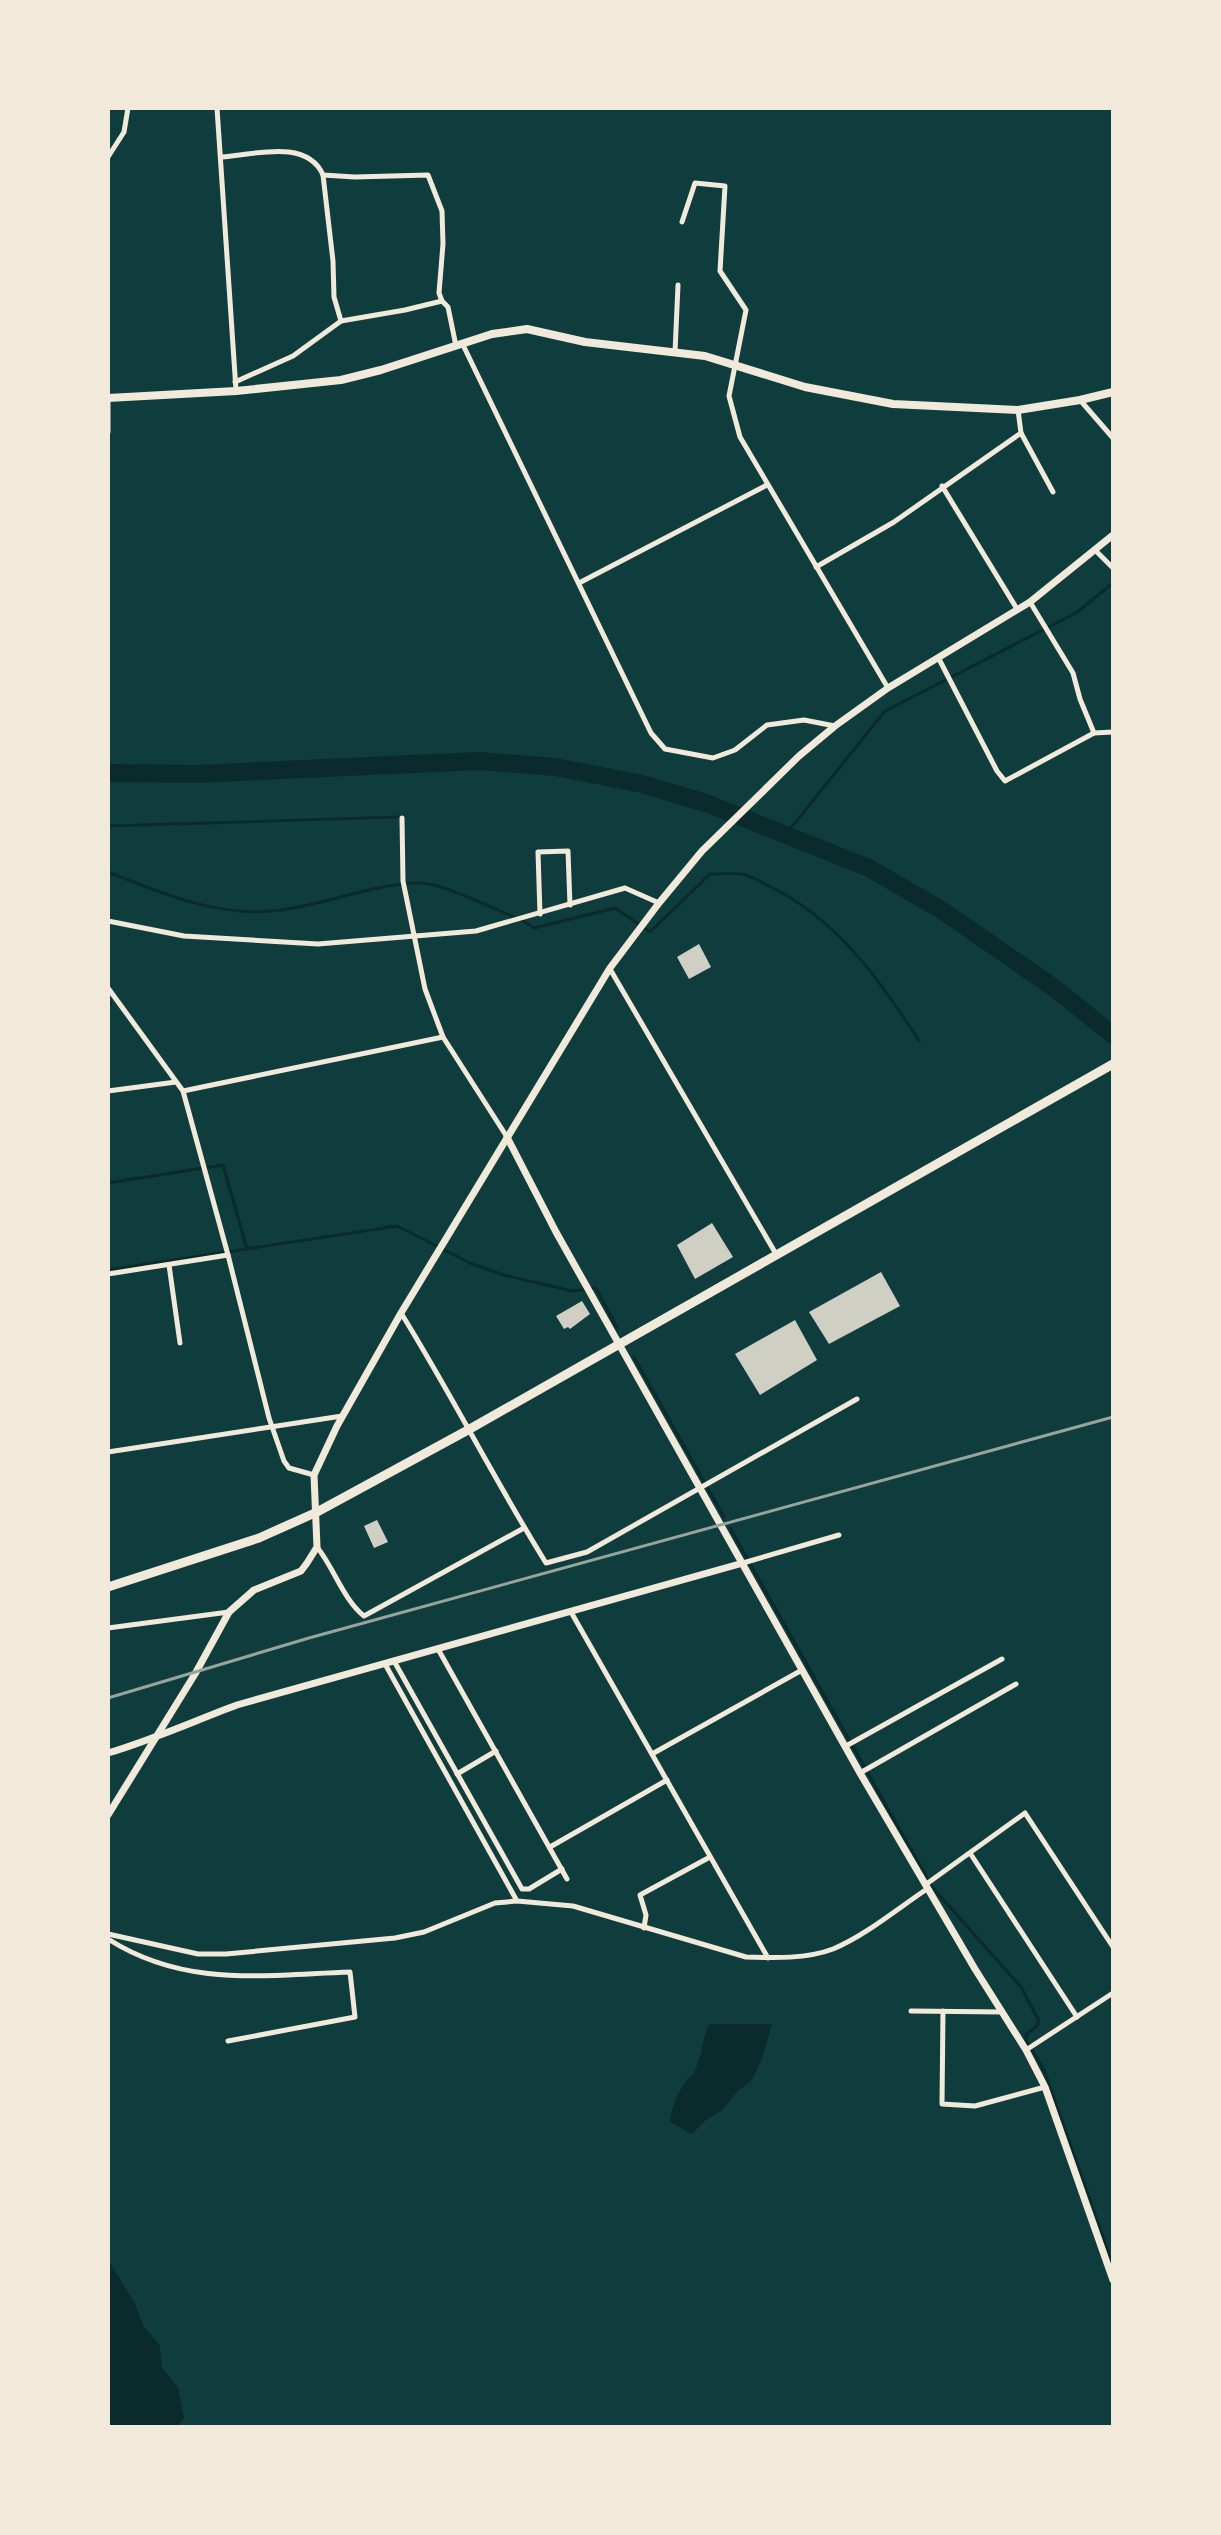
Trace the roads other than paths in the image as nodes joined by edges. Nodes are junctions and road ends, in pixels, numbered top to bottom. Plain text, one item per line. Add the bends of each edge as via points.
1 (128, 108) edge
2 (217, 108) edge
3 (108, 157) edge
4 (222, 157) junction
5 (323, 175) junction
6 (682, 222) dead end
7 (678, 285) dead end
8 (442, 301) junction
9 (341, 321) junction
10 (459, 346) junction
11 (675, 353) junction
12 (734, 364) junction
13 (236, 386) junction
14 (1113, 392) edge
15 (108, 397) edge
16 (1080, 400) junction
17 (1018, 410) junction
18 (108, 432) edge
19 (1021, 433) junction
20 (1113, 438) edge
21 (767, 485) junction
22 (942, 486) junction
23 (1053, 492) dead end
24 (1113, 535) edge
25 (1096, 551) junction
26 (816, 567) junction
27 (1113, 568) edge
28 (579, 583) junction
29 (1030, 602) junction
30 (1017, 609) junction
31 (939, 659) junction
32 (888, 688) junction
33 (835, 726) junction
34 (1113, 732) edge
35 (1094, 733) junction
36 (402, 818) dead end
37 (659, 903) junction
38 (570, 905) junction
39 (540, 914) junction
40 (108, 921) edge
41 (413, 938) junction
42 (610, 968) junction
43 (108, 988) edge
44 (443, 1037) junction
45 (1109, 1066) edge
46 (176, 1082) junction
47 (108, 1091) edge
48 (183, 1091) junction
49 (507, 1137) junction
50 (228, 1255) junction
51 (777, 1256) junction
52 (169, 1265) junction
53 (108, 1274) edge
54 (401, 1313) junction
55 (180, 1343) dead end
56 (620, 1344) junction
57 (857, 1399) dead end
58 (342, 1416) junction
59 (274, 1426) junction
60 (468, 1430) junction
61 (108, 1452) edge
62 (314, 1475) junction
63 (702, 1487) junction
64 (317, 1512) junction
65 (524, 1527) junction
66 (839, 1535) dead end
67 (317, 1547) junction
68 (743, 1563) junction
69 (108, 1587) edge
70 (571, 1611) junction
71 (229, 1612) junction
72 (108, 1628) edge
73 (438, 1649) junction
74 (1002, 1659) dead end
75 (394, 1661) junction
76 (385, 1664) junction
77 (803, 1669) junction
78 (1016, 1684) dead end
79 (154, 1740) junction
80 (846, 1746) junction
81 (496, 1751) junction
82 (108, 1753) edge
83 (652, 1754) junction
84 (860, 1773) junction
85 (457, 1774) junction
86 (667, 1780) junction
87 (108, 1815) edge
88 (550, 1847) junction
89 (970, 1853) junction
90 (710, 1857) junction
91 (562, 1869) junction
92 (567, 1879) dead end
93 (926, 1887) junction
94 (517, 1901) junction
95 (644, 1928) junction
96 (108, 1936) edge
97 (1113, 1947) edge
98 (768, 1958) junction
99 (1113, 1993) edge
100 (911, 2011) dead end
101 (943, 2011) junction
102 (1002, 2012) junction
103 (1077, 2017) junction
104 (228, 2041) dead end
105 (1026, 2050) junction
106 (1045, 2087) junction
107 (1113, 2280) edge

1 - 3 street via 124,132
2 - 4 street
4 - 5 street via 299,153
4 - 13 street
5 - 8 street via 428,175 442,211
5 - 9 street via 334,297
6 - 12 street via 695,183 725,186 720,271 746,310
7 - 11 street
8 - 9 street
8 - 10 street
9 - 13 street via 293,356
10 - 11 main road via 527,329
10 - 13 main road via 341,380
10 - 28 street
11 - 12 main road
12 - 17 main road via 805,387 893,404
12 - 21 street via 729,396 740,437
13 - 15 main road
14 - 16 main road
15 - 18 street
16 - 17 main road
16 - 20 street
17 - 19 street
19 - 22 street
19 - 23 street
21 - 26 street
21 - 28 street
22 - 26 street via 894,522
22 - 30 street
24 - 25 street
25 - 27 street
25 - 29 street
26 - 32 street
28 - 33 street via 651,733 665,749 713,758 735,750 767,725 804,720
29 - 30 street
29 - 35 street via 1073,673
30 - 31 street
31 - 32 street
31 - 35 street via 1005,781
32 - 33 street
33 - 37 street via 702,851
34 - 35 street
36 - 41 street via 403,881
37 - 38 street via 625,888
37 - 42 street
38 - 39 street
38 - 39 street via 568,851 538,852
39 - 41 street via 476,931
40 - 41 street via 184,936 318,944
41 - 44 street
42 - 49 street
42 - 51 street
43 - 46 street
44 - 48 street
44 - 49 street
45 - 51 highway
46 - 47 street
46 - 48 street
48 - 50 street
49 - 54 street
49 - 56 street
50 - 52 street
50 - 59 street
51 - 56 highway
52 - 53 street
52 - 55 street
54 - 58 street
54 - 60 street
56 - 60 highway
56 - 63 street
57 - 63 street
58 - 59 street
58 - 62 street
59 - 61 street
59 - 62 street via 289,1468
60 - 64 highway
60 - 65 street
62 - 64 street
63 - 65 street via 587,1552 546,1563
63 - 68 street
64 - 67 street
64 - 69 highway via 259,1538
65 - 67 street via 364,1616
66 - 68 street
67 - 71 street via 301,1571 254,1590
68 - 70 street
68 - 77 street
70 - 73 street
70 - 83 street
71 - 72 street
71 - 79 street
73 - 75 street
73 - 81 street
74 - 80 street
75 - 76 street
75 - 85 street
76 - 79 street via 237,1705
76 - 94 street
77 - 80 street
77 - 83 street
78 - 84 street
79 - 82 street
79 - 87 street
80 - 84 street
81 - 85 street
81 - 88 street
83 - 86 street
84 - 93 street
85 - 91 street via 522,1889
86 - 88 street
86 - 90 street
88 - 91 street
89 - 93 street
89 - 97 street via 1025,1813
89 - 103 street
90 - 95 street via 640,1895
90 - 98 street
91 - 92 street
93 - 98 street via 831,1949
93 - 102 street
94 - 95 street via 573,1906
94 - 96 street via 495,1903 395,1938 226,1954 198,1954
95 - 98 street via 746,1957
96 - 104 street via 134,1955 215,1976 350,1972 355,2017
99 - 103 street
100 - 101 street
101 - 102 street
101 - 106 street via 942,2104 975,2106
102 - 105 street
103 - 105 street
105 - 106 street
106 - 107 street

